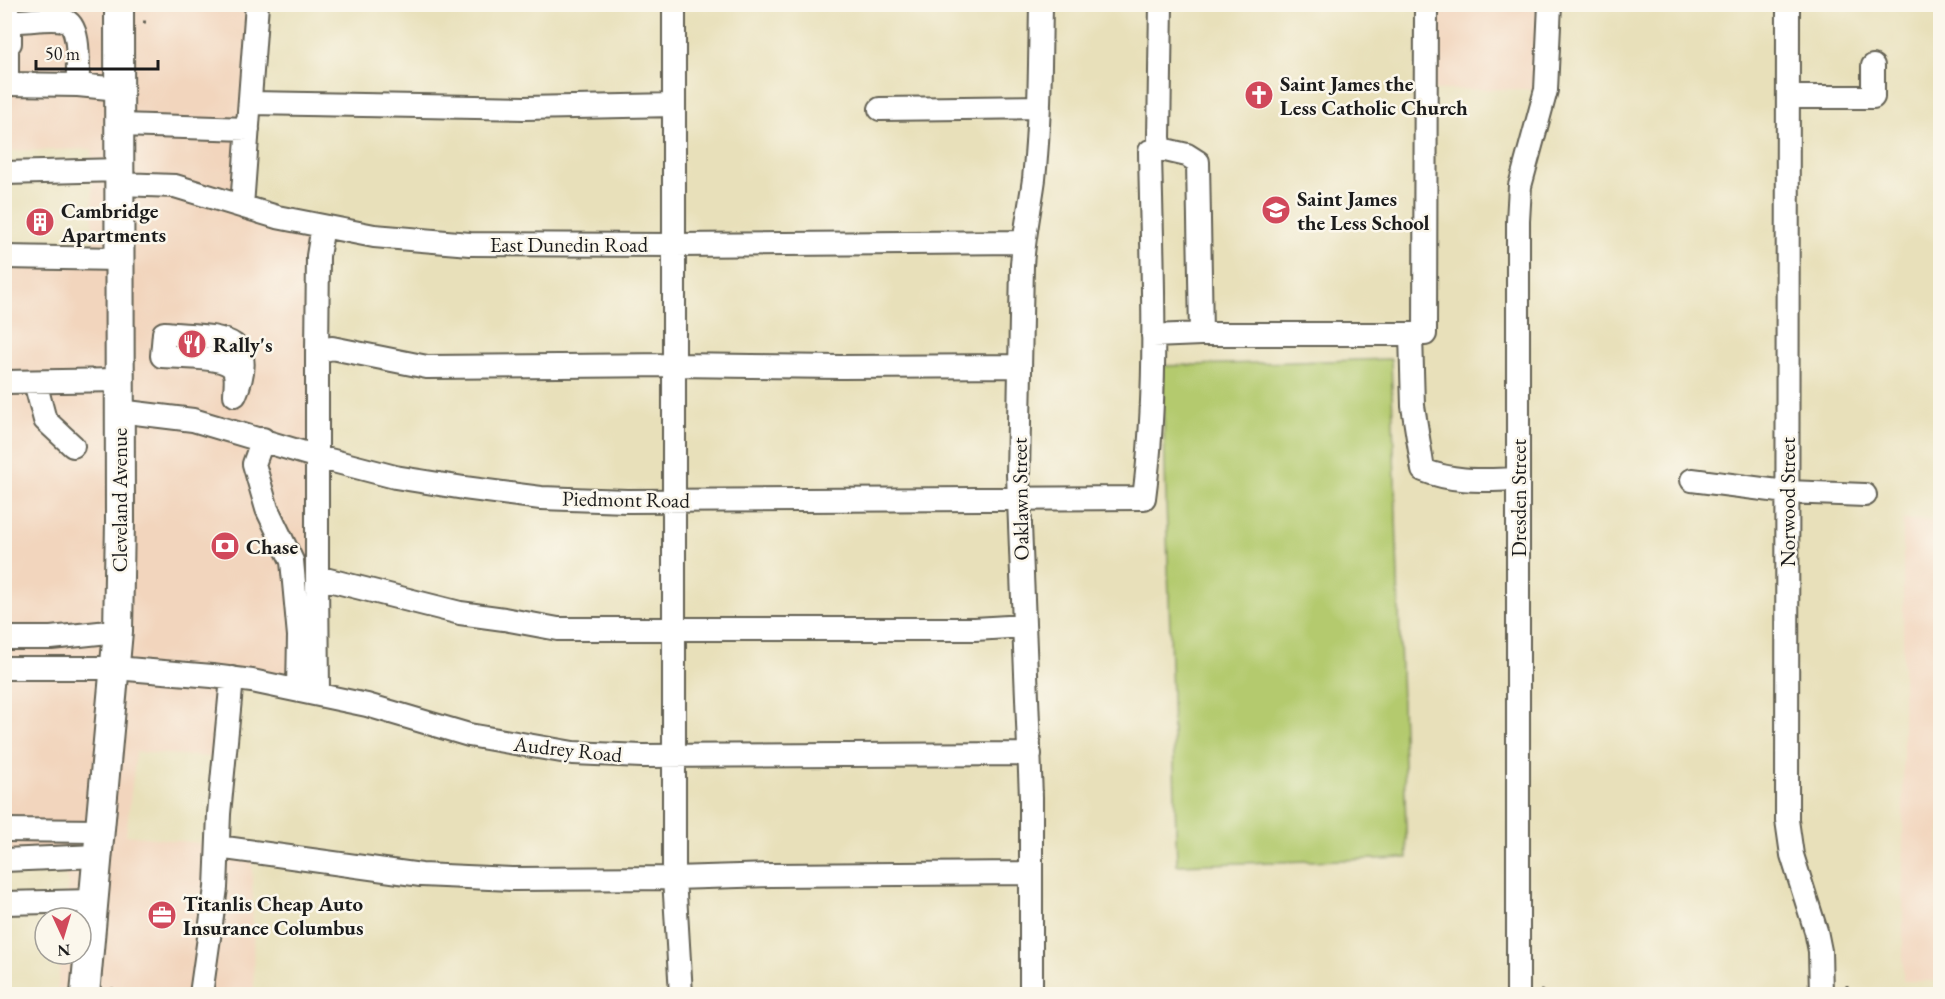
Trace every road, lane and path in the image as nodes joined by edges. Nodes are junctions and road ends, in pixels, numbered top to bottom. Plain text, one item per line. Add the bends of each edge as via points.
1 (7, 4) edge
2 (119, 4) edge
3 (257, 4) edge
4 (674, 4) edge
5 (1041, 4) edge
6 (1161, 4) edge
7 (1426, 4) edge
8 (1550, 4) edge
9 (1788, 4) edge
10 (1873, 66) dead end
11 (10, 84) junction
12 (78, 85) junction
13 (119, 89) junction
14 (1788, 97) junction
15 (250, 103) junction
16 (674, 105) junction
17 (1039, 107) junction
18 (880, 109) dead end
19 (120, 125) junction
20 (248, 129) junction
21 (1161, 149) junction
22 (4, 173) edge
23 (120, 177) junction
24 (242, 206) junction
25 (323, 226) junction
26 (1024, 242) junction
27 (675, 245) junction
28 (4, 257) edge
29 (119, 259) junction
30 (1201, 334) junction
31 (1411, 334) junction
32 (1153, 336) junction
33 (317, 352) junction
34 (675, 365) junction
35 (1020, 366) junction
36 (119, 380) junction
37 (4, 382) edge
38 (36, 382) junction
39 (235, 395) joint
40 (119, 411) junction
41 (263, 439) junction
42 (73, 446) dead end
43 (318, 457) junction
44 (1518, 479) junction
45 (1692, 480) dead end
46 (1787, 492) junction
47 (1865, 495) dead end
48 (1018, 498) junction
49 (675, 501) junction
50 (317, 578) junction
51 (1024, 626) junction
52 (673, 629) junction
53 (118, 631) junction
54 (4, 638) edge
55 (4, 668) edge
56 (115, 668) junction
57 (232, 678) junction
58 (308, 691) junction
59 (1030, 754) junction
60 (674, 756) junction
61 (4, 830) edge
62 (98, 844) junction
63 (218, 847) junction
64 (4, 860) edge
65 (1031, 873) junction
66 (674, 878) junction
67 (93, 901) junction
68 (4, 903) edge
69 (1542, 989) dead end
70 (103, 991) edge
71 (201, 994) edge
72 (681, 994) edge
73 (1031, 994) edge
74 (1518, 994) edge
75 (1541, 994) edge
76 (1821, 994) edge

1 - 11 street
2 - 13 main road, Cleveland Avenue
3 - 15 street
4 - 16 street
5 - 17 street, Oaklawn Street
6 - 21 street
7 - 31 street via 1425,334
8 - 44 street, Dresden Street via 1546,90 1520,186
9 - 14 street, Norwood Street
10 - 14 street via 1873,98
11 - 12 street
11 - 12 street via 13,23 63,20 76,31
12 - 13 street
13 - 19 main road, Cleveland Avenue
14 - 46 street, Norwood Street
15 - 16 street via 524,108
15 - 20 street
16 - 27 street
17 - 18 street
17 - 26 street, Oaklawn Street
19 - 20 street
19 - 23 main road, Cleveland Avenue
20 - 24 street
21 - 30 street via 1198,162
21 - 32 street via 1150,151
22 - 23 street, East Dunedin Road
23 - 24 street, East Dunedin Road via 175,186
23 - 29 main road, Cleveland Avenue
24 - 25 street, East Dunedin Road
25 - 27 street, East Dunedin Road via 374,236 470,244
25 - 33 street via 318,256
26 - 27 street, East Dunedin Road
26 - 35 street, Oaklawn Street
27 - 34 street
28 - 29 street
29 - 36 main road, Cleveland Avenue
30 - 31 street
30 - 32 street
31 - 44 street via 1413,406 1423,470 1443,478
32 - 48 street, Piedmont Road via 1151,447 1144,498
33 - 34 street via 332,348 427,367
33 - 43 street
34 - 35 street
34 - 49 street
35 - 48 street, Oaklawn Street
36 - 38 street
36 - 40 main road, Cleveland Avenue
37 - 38 street
38 - 42 street via 45,420
39 - 39 street via 232,366 220,361 162,356 164,333 234,343 243,365
40 - 41 street, Piedmont Road via 193,420
40 - 53 main road, Cleveland Avenue
41 - 43 street, Piedmont Road
41 - 58 street via 254,464 267,510 292,561
43 - 49 street, Piedmont Road via 395,477 541,498
43 - 50 street
44 - 74 street, Dresden Street
45 - 46 street
46 - 47 street
46 - 76 street, Norwood Street via 1787,820 1792,855 1820,951
48 - 49 street, Piedmont Road
48 - 51 street, Oaklawn Street
49 - 52 street
50 - 52 street via 460,613 558,629
50 - 58 street
51 - 52 street
51 - 59 street, Oaklawn Street
52 - 60 street
53 - 54 street
53 - 56 main road, Cleveland Avenue
55 - 56 street, Audrey Road
56 - 57 street, Audrey Road
56 - 62 main road, Cleveland Avenue
57 - 58 street, Audrey Road
57 - 63 street
58 - 60 street, Audrey Road via 518,745 573,753
59 - 60 street, Audrey Road
59 - 65 street, Oaklawn Street
60 - 66 street
61 - 62 street
62 - 64 street
62 - 67 main road, Cleveland Avenue
63 - 66 street via 421,875
63 - 71 street
65 - 66 street
65 - 73 street, Oaklawn Street
66 - 72 street
67 - 68 street
67 - 70 main road, Cleveland Avenue
69 - 75 path

